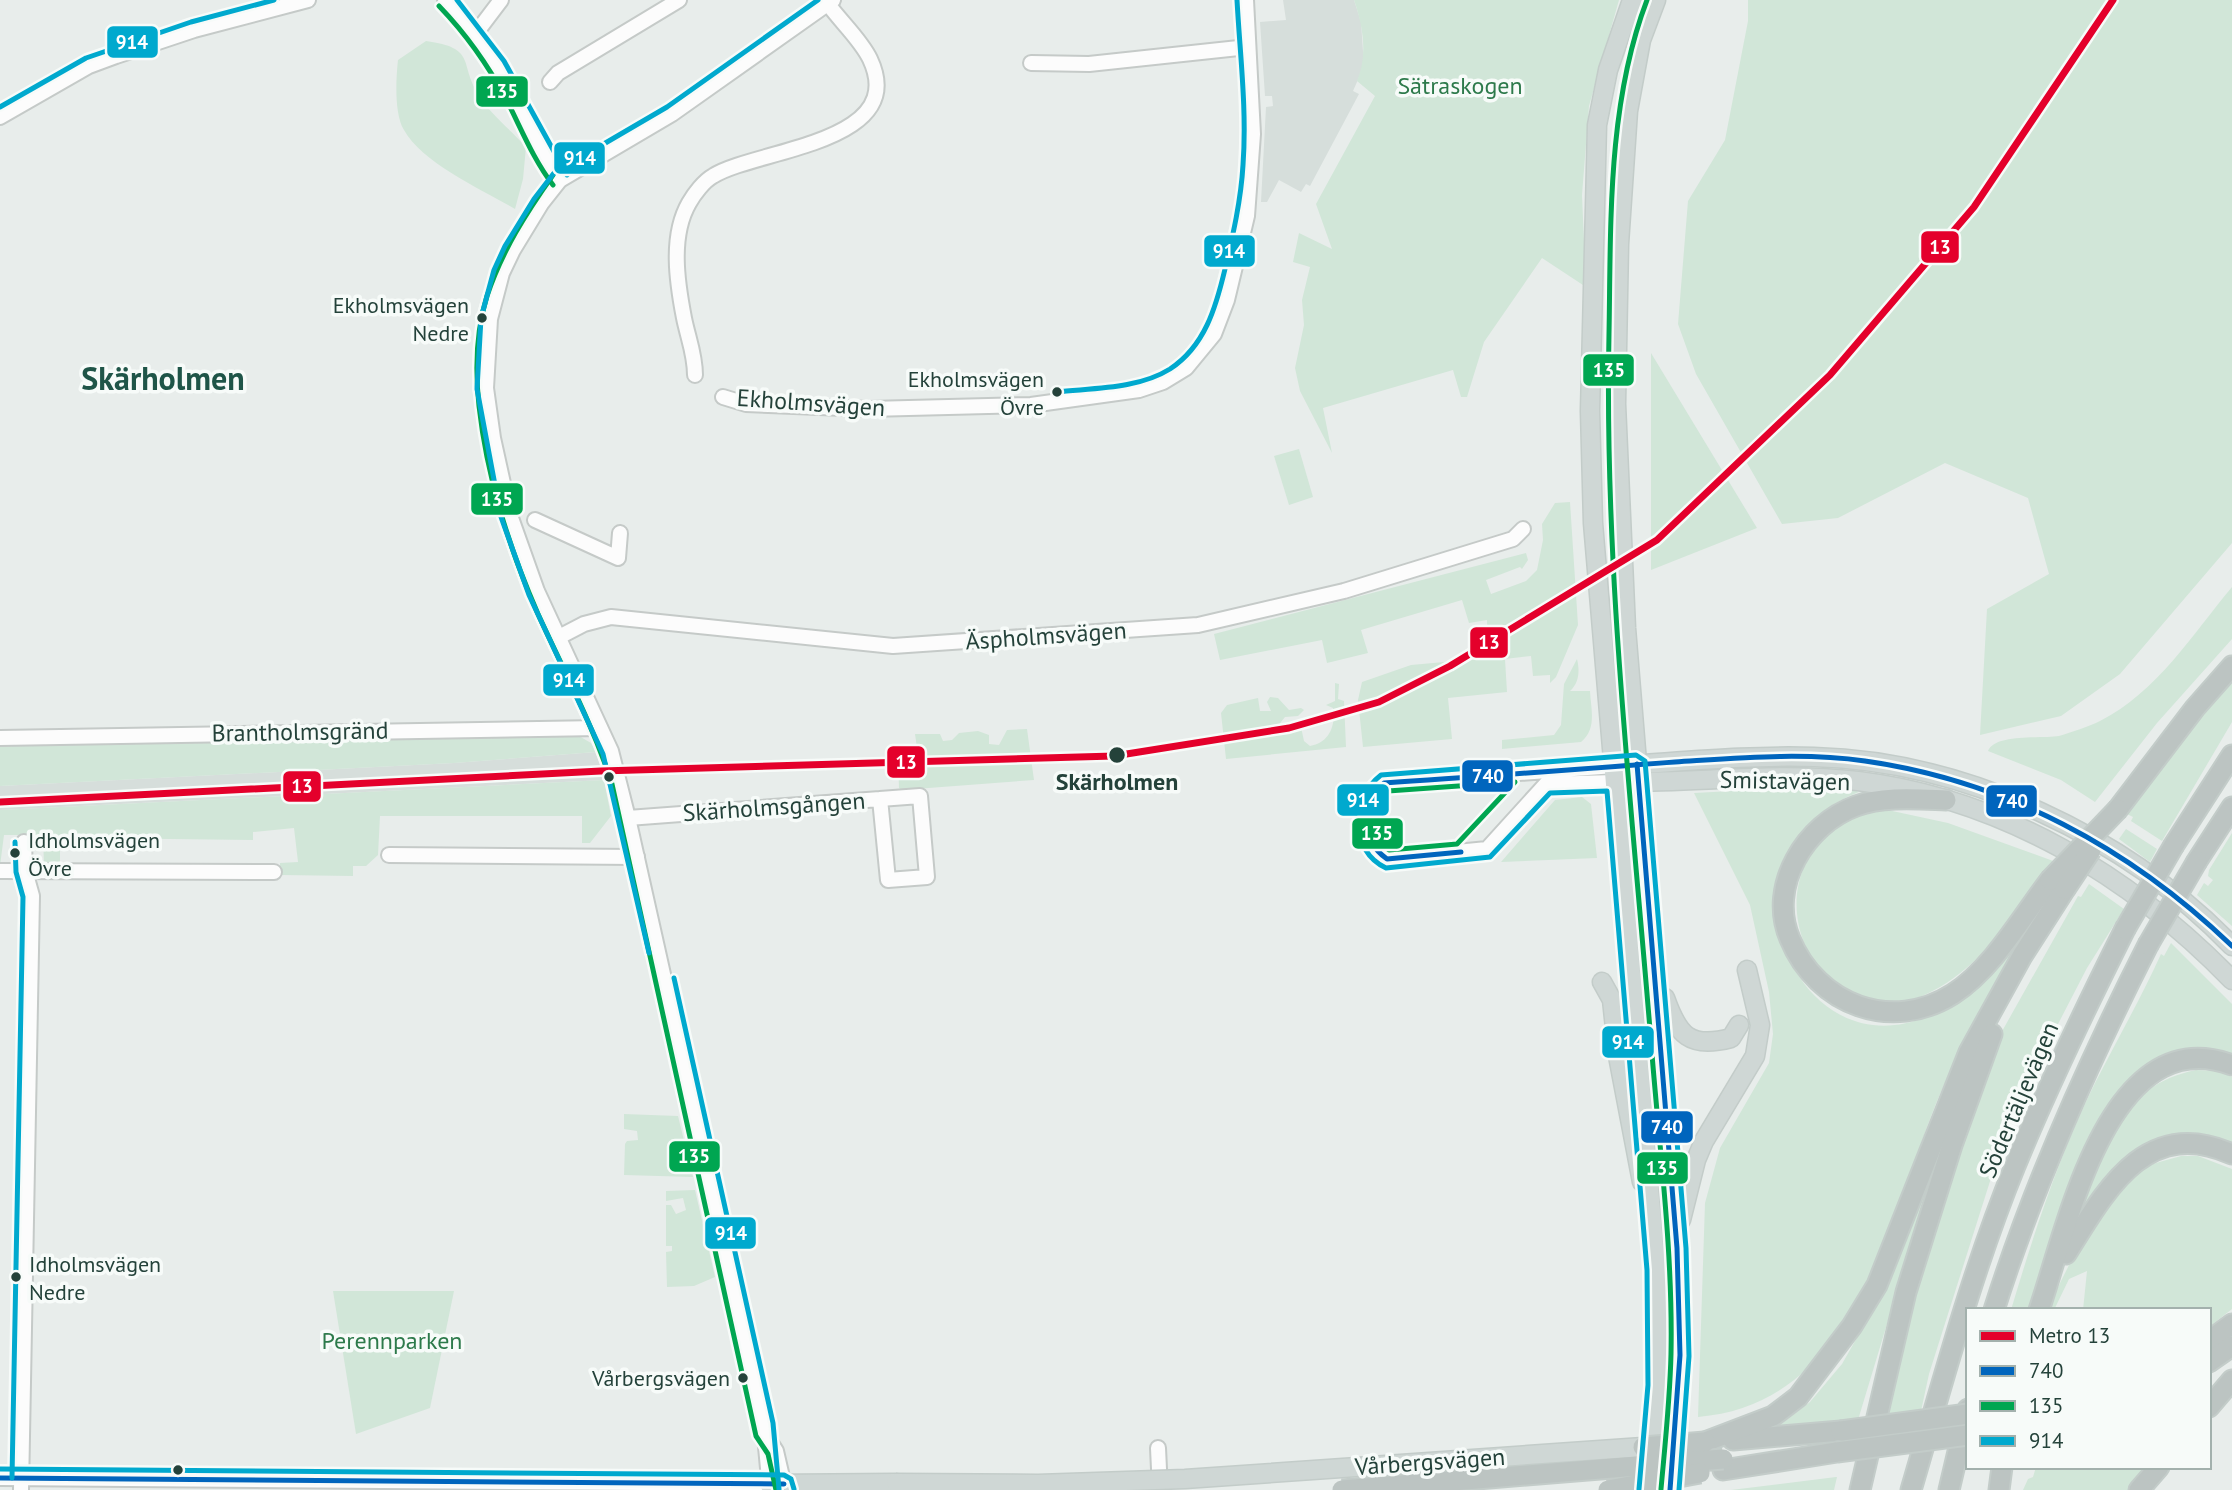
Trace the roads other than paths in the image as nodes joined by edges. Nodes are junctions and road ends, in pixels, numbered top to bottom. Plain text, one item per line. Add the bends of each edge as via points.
1 (308, 0) edge
2 (444, 0) edge
3 (501, 0) edge
4 (679, 0) edge
5 (1246, 0) edge
6 (1632, 0) edge
7 (1656, 0) edge
8 (831, 2) edge
9 (476, 33) junction
10 (1248, 47) junction
11 (1031, 63) dead end
12 (550, 82) dead end
13 (0, 117) edge
14 (560, 180) junction
15 (695, 374) dead end
16 (723, 397) dead end
17 (535, 520) dead end
18 (1523, 529) dead end
19 (620, 533) dead end
20 (559, 637) junction
21 (2232, 666) edge
22 (600, 728) junction
23 (0, 738) edge
24 (2232, 755) edge
25 (1638, 773) junction
26 (1615, 774) junction
27 (880, 799) junction
28 (1946, 800) junction
29 (2232, 807) edge
30 (628, 818) junction
31 (24, 842) dead end
32 (389, 855) dead end
33 (637, 857) junction
34 (0, 871) edge
35 (25, 871) junction
36 (274, 872) dead end
37 (2057, 885) junction
38 (2232, 946) edge
39 (1746, 970) dead end
40 (1657, 975) junction
41 (2232, 980) edge
42 (1602, 982) dead end
43 (1739, 1025) dead end
44 (2232, 1065) edge
45 (2232, 1154) edge
46 (1653, 1218) junction
47 (1677, 1248) junction
48 (2049, 1281) junction
49 (1995, 1308) edge
50 (2040, 1308) edge
51 (2232, 1324) edge
52 (2211, 1340) edge
53 (2232, 1346) edge
54 (2211, 1361) edge
55 (2232, 1380) edge
56 (2211, 1405) edge
57 (1966, 1414) edge
58 (1966, 1418) edge
59 (1966, 1435) edge
60 (1705, 1442) junction
61 (1643, 1447) joint
62 (1158, 1448) dead end
63 (1723, 1464) junction
64 (2002, 1469) edge
65 (2157, 1469) edge
66 (0, 1478) edge
67 (21, 1484) edge
68 (777, 1487) edge
69 (1160, 1490) edge
70 (1342, 1490) edge
71 (1608, 1490) edge
72 (1648, 1490) edge
73 (1670, 1490) edge
74 (1860, 1490) edge
75 (1911, 1490) edge
76 (1949, 1490) edge
77 (1999, 1490) edge
78 (2140, 1490) edge

1 - 13 street via 194,30 89,66
2 - 9 street
3 - 9 street
4 - 12 street
5 - 10 street, Ekholmsvägen
6 - 26 main road via 1611,59 1597,125 1593,250 1591,473
7 - 25 main road via 1633,75 1619,244 1616,404
8 - 14 street via 672,114
8 - 15 street via 870,59 876,93 853,125 829,138 712,176 689,203 679,225 678,272
9 - 14 street
10 - 11 street via 1089,64
10 - 16 street, Ekholmsvägen via 1253,134 1247,216 1214,334 1186,368 1139,390 1031,405 869,410 746,404
14 - 20 street via 502,273 490,320 486,364 493,438 510,515
17 - 19 street via 618,558
18 - 20 street, Äspholmsvägen via 1513,539 1344,591 1198,625 892,646 611,617
20 - 22 street
21 - 37 highway, bridge
22 - 23 street, Brantholmsgränd
22 - 30 street via 611,751
24 - 75 highway, Södertäljevägen, bridge via 2125,929 2067,1046 2015,1168 1957,1331
25 - 26 main road, Smistavägen
25 - 28 main road, Smistavägen via 1860,781
25 - 38 main road, Smistavägen via 1763,757 1841,759 1950,779 2065,823 2138,866 2206,919
25 - 40 main road
26 - 26 street via 1384,783 1373,791 1367,808 1370,845 1387,859 1487,849 1546,784
26 - 46 main road
27 - 27 street, Skärholmsgången via 920,796 927,877 888,880
27 - 30 street, Skärholmsgången
28 - 37 highway via 1859,805 1833,816 1811,834 1788,880 1784,908 1788,937 1801,962 1823,986 1850,1004 1887,1014 1922,1008 1953,994 1984,966
28 - 41 main road, Smistavägen via 2057,844 2125,885 2189,936
29 - 49 highway, Södertäljevägen, bridge via 2148,945 2070,1105
30 - 33 street
31 - 35 street
32 - 33 street
33 - 68 street via 765,1434 776,1451
34 - 35 street
35 - 36 street
35 - 67 street via 32,910
37 - 60 highway via 1969,1052 1877,1285 1852,1326 1798,1397 1773,1416
37 - 74 highway via 1982,1055 1906,1292
39 - 47 main road via 1760,1026 1755,1056 1703,1141
40 - 43 main road via 1674,1023 1692,1040 1710,1043 1731,1038
40 - 47 main road
42 - 46 main road via 1612,1000 1637,1164
44 - 48 highway via 2218,1060 2180,1060 2150,1073 2131,1090 2113,1114 2087,1168
45 - 48 highway via 2194,1144 2143,1154 2098,1204
46 - 72 main road via 1659,1339
47 - 73 main road via 1680,1355
48 - 50 highway
51 - 52 highway
53 - 54 highway
55 - 56 highway
57 - 60 highway, bridge
58 - 76 highway
59 - 63 highway, bridge
60 - 61 highway, bridge
61 - 68 main road, Vårbergsvägen, bridge via 1185,1479
62 - 69 street
63 - 70 highway, bridge
63 - 71 highway, bridge
64 - 77 highway
65 - 78 highway
66 - 67 street, Vårbergsvägen
67 - 68 street, Vårbergsvägen

